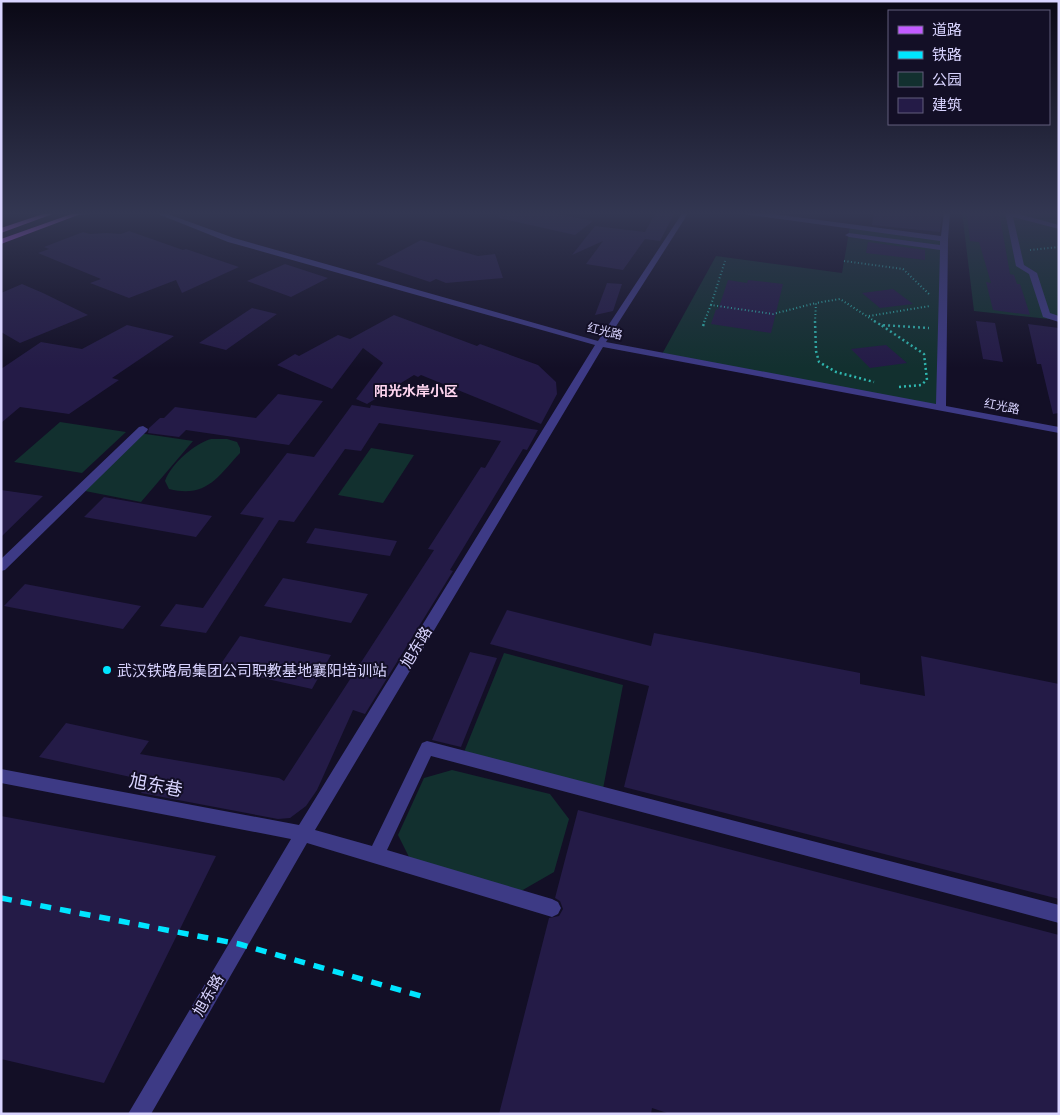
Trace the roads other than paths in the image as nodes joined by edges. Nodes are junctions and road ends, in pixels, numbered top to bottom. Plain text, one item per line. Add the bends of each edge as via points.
1 (316, 264) edge
2 (652, 264) edge
3 (944, 264) edge
4 (1019, 264) edge
5 (1059, 319) edge
6 (600, 344) junction
7 (941, 406) junction
8 (143, 429) dead end
9 (1059, 430) edge
10 (1, 567) edge
11 (1, 776) edge
12 (303, 834) junction
13 (376, 855) junction
14 (552, 908) dead end
15 (1059, 914) edge
16 (139, 1114) edge

1 - 6 street, 红光路
2 - 6 street, 旭东路
3 - 7 street
4 - 5 street via 1033,273 1046,316
6 - 7 street, 红光路
6 - 12 street, 旭东路
7 - 9 street, 红光路
8 - 10 street
11 - 12 street, 旭东巷
12 - 13 street, 旭东巷
12 - 16 street, 旭东路
13 - 14 street, 旭东巷
13 - 15 street via 427,748

